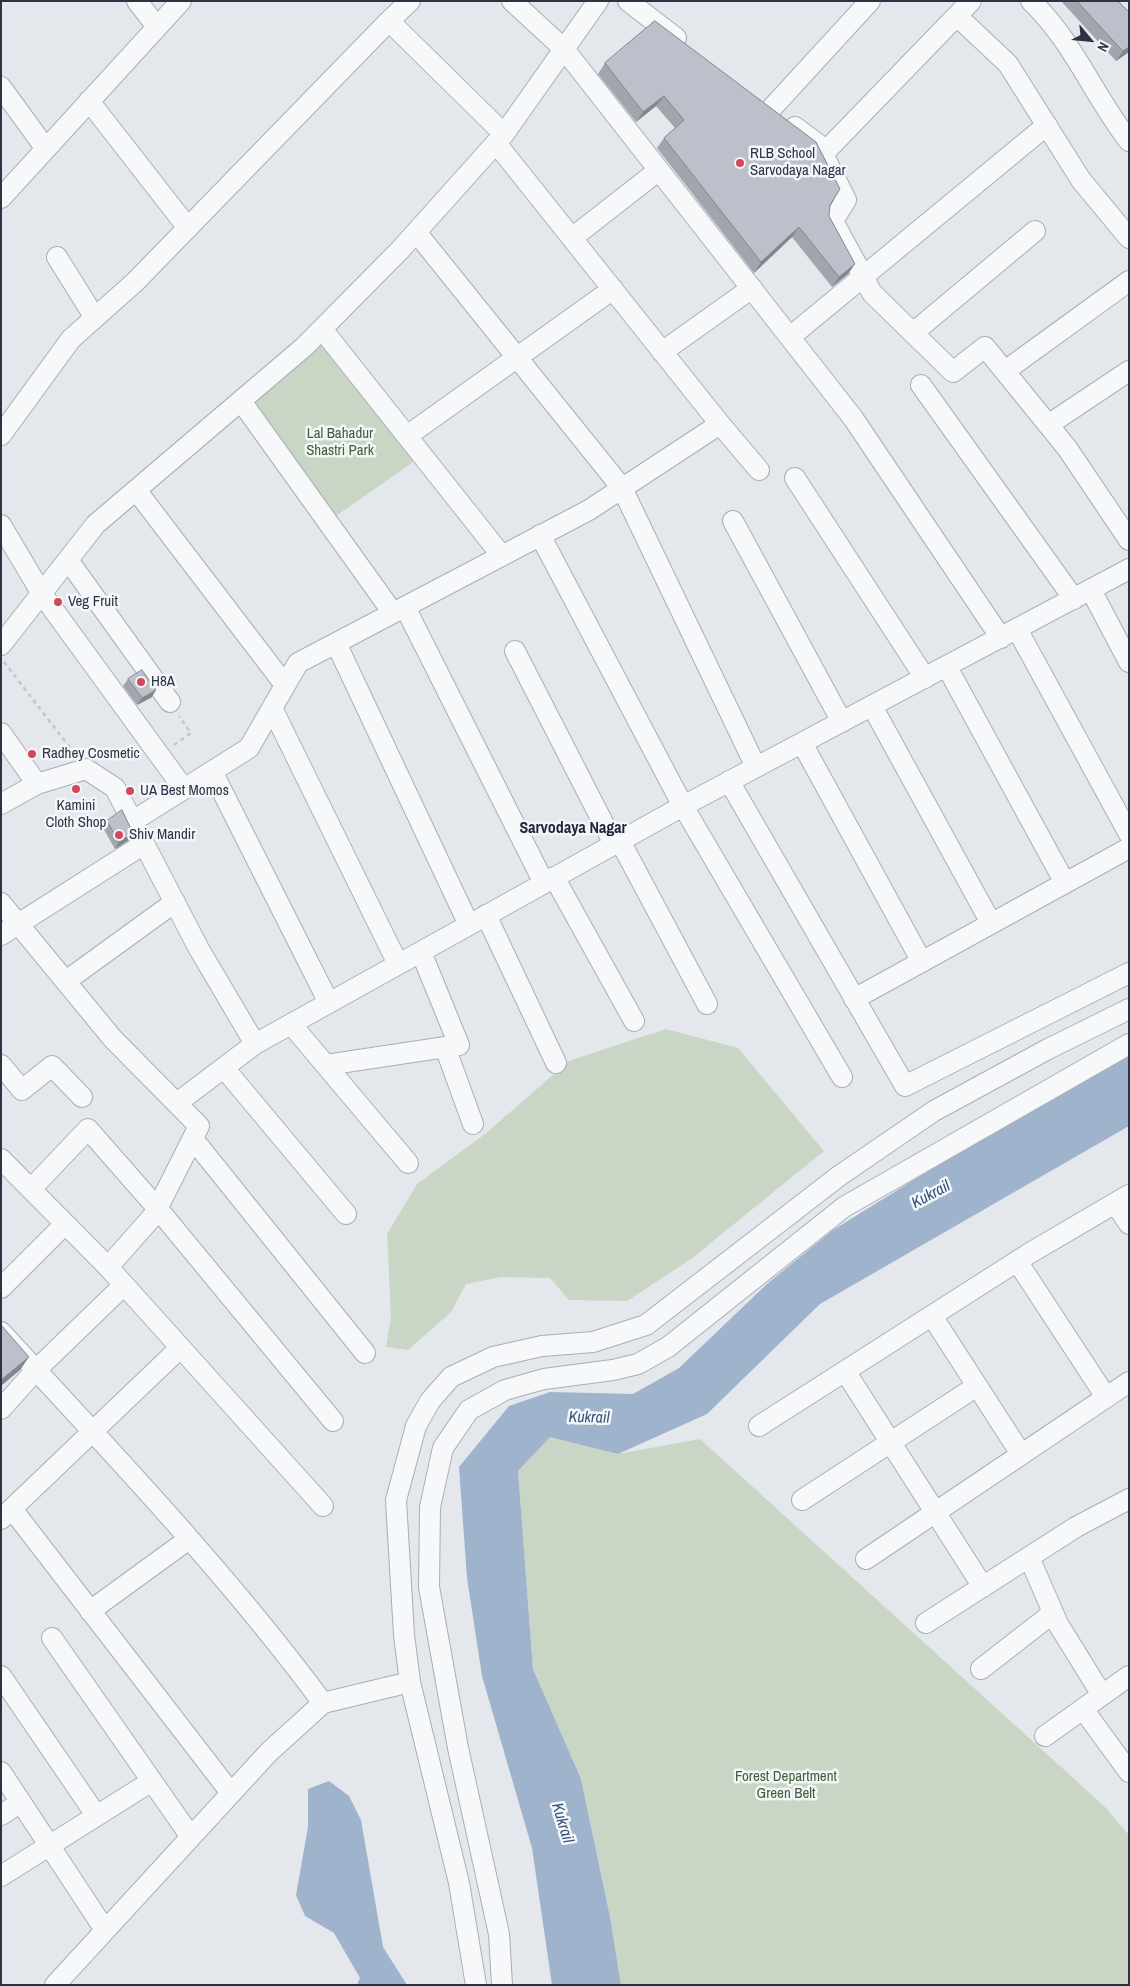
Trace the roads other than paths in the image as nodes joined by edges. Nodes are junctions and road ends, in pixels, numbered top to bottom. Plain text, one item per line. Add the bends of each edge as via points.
1 (137, 1) edge
2 (182, 1) edge
3 (410, 1) edge
4 (512, 1) edge
5 (598, 1) edge
6 (628, 1) edge
7 (870, 1) edge
8 (971, 1) edge
9 (1031, 1) edge
10 (957, 16) junction
11 (389, 20) junction
12 (156, 27) junction
13 (564, 49) junction
14 (695, 52) edge
15 (1, 87) edge
16 (89, 101) junction
17 (1046, 125) junction
18 (500, 139) junction
19 (1129, 141) edge
20 (46, 149) junction
21 (823, 154) junction
22 (659, 170) junction
23 (1, 198) edge
24 (188, 228) junction
25 (416, 232) junction
26 (1035, 232) dead end
27 (572, 238) junction
28 (1129, 238) edge
29 (57, 257) dead end
30 (863, 276) junction
31 (1129, 280) edge
32 (752, 288) junction
33 (612, 289) junction
34 (95, 318) junction
35 (322, 329) junction
36 (913, 333) junction
37 (790, 337) junction
38 (662, 352) junction
39 (517, 357) junction
40 (1005, 371) junction
41 (1128, 374) edge
42 (921, 386) dead end
43 (241, 401) junction
44 (720, 424) junction
45 (1048, 425) junction
46 (1, 435) edge
47 (407, 436) junction
48 (759, 470) dead end
49 (795, 478) dead end
50 (622, 488) junction
51 (136, 490) junction
52 (733, 521) dead end
53 (2, 530) edge
54 (540, 536) junction
55 (1129, 540) edge
56 (502, 556) junction
57 (68, 560) junction
58 (1129, 570) edge
59 (42, 594) junction
60 (1082, 594) junction
61 (399, 610) junction
62 (1010, 633) junction
63 (336, 643) junction
64 (1, 645) edge
65 (515, 652) dead end
66 (1129, 662) edge
67 (947, 666) junction
68 (925, 678) junction
69 (285, 686) junction
70 (170, 702) road end
71 (872, 706) junction
72 (272, 708) junction
73 (842, 722) junction
74 (1, 733) edge
75 (802, 743) junction
76 (756, 767) junction
77 (212, 771) junction
78 (728, 781) junction
79 (37, 784) junction
80 (184, 789) junction
81 (1, 804) edge
82 (682, 806) junction
83 (133, 821) junction
84 (1129, 834) edge
85 (617, 843) junction
86 (144, 844) junction
87 (1129, 848) edge
88 (549, 880) junction
89 (1065, 883) junction
90 (175, 902) junction
91 (1, 903) edge
92 (478, 920) junction
93 (992, 923) junction
94 (18, 924) junction
95 (1, 935) edge
96 (421, 952) junction
97 (922, 962) junction
98 (398, 964) junction
99 (1129, 972) edge
100 (66, 981) junction
101 (854, 999) junction
102 (328, 1003) junction
103 (708, 1004) dead end
104 (1129, 1010) edge
105 (634, 1021) dead end
106 (291, 1024) junction
107 (255, 1044) junction
108 (1129, 1044) edge
109 (445, 1047) junction
110 (556, 1062) dead end
111 (1, 1065) edge
112 (326, 1065) junction
113 (224, 1068) junction
114 (842, 1077) dead end
115 (82, 1097) dead end
116 (177, 1103) junction
117 (473, 1124) dead end
118 (193, 1139) junction
119 (1, 1159) edge
120 (408, 1163) dead end
121 (31, 1189) junction
122 (1122, 1199) edge
123 (158, 1209) junction
124 (346, 1214) dead end
125 (65, 1224) junction
126 (1129, 1224) edge
127 (1017, 1261) junction
128 (108, 1267) junction
129 (124, 1285) junction
130 (1, 1288) edge
131 (932, 1316) junction
132 (1, 1332) edge
133 (180, 1348) junction
134 (365, 1353) dead end
135 (36, 1370) junction
136 (845, 1371) junction
137 (1129, 1382) edge
138 (977, 1386) junction
139 (1106, 1397) junction
140 (1, 1409) edge
141 (333, 1421) dead end
142 (759, 1426) dead end
143 (94, 1433) junction
144 (891, 1442) junction
145 (1021, 1454) junction
146 (1129, 1499) edge
147 (802, 1500) dead end
148 (323, 1506) dead end
149 (935, 1512) junction
150 (7, 1514) edge
151 (189, 1539) junction
152 (1029, 1557) junction
153 (866, 1559) dead end
154 (983, 1587) junction
155 (90, 1611) junction
156 (1054, 1613) junction
157 (926, 1623) dead end
158 (52, 1638) dead end
159 (981, 1668) dead end
160 (1, 1676) edge
161 (1129, 1676) edge
162 (410, 1682) junction
163 (1102, 1695) junction
164 (323, 1703) junction
165 (1083, 1709) junction
166 (1045, 1736) dead end
167 (1, 1772) edge
168 (1129, 1772) edge
169 (152, 1780) junction
170 (231, 1793) junction
171 (21, 1802) junction
172 (1, 1815) edge
173 (96, 1815) junction
174 (191, 1837) junction
175 (49, 1845) junction
176 (1, 1876) edge
177 (105, 1930) junction
178 (55, 1985) edge
179 (476, 1985) edge
180 (502, 1985) edge

1 - 12 street
2 - 12 street
3 - 11 street
4 - 13 street
5 - 13 street
6 - 14 street
7 - 21 street via 764,103 818,144
8 - 10 street
9 - 19 street via 1047,16 1069,47
10 - 17 street via 1008,64
10 - 21 street
11 - 18 street
11 - 24 street
12 - 16 street
13 - 18 street
13 - 22 street
15 - 20 street
16 - 20 street
16 - 24 street
17 - 28 street via 1081,180
17 - 30 street
18 - 25 street
18 - 27 street
20 - 23 street
21 - 30 street via 846,200 833,221
22 - 27 street
22 - 32 street
24 - 34 street
25 - 35 street
25 - 39 street
26 - 36 street
27 - 33 street
29 - 34 street
30 - 36 street via 872,293
30 - 37 street
31 - 40 street
32 - 37 street
32 - 38 street
33 - 38 street
33 - 39 street
34 - 46 street via 71,339
35 - 43 street
35 - 47 street
36 - 40 street via 953,372 985,347
37 - 62 street
38 - 44 street
39 - 47 street
39 - 50 street
40 - 45 street
41 - 45 street
42 - 60 street
43 - 51 street
43 - 61 street
44 - 48 street
44 - 50 street
45 - 55 street
47 - 56 street
49 - 68 street
50 - 54 street
50 - 76 street
51 - 57 street via 96,524
51 - 69 street
52 - 73 street
53 - 59 street
54 - 56 street
54 - 82 street
56 - 61 street
57 - 59 street
57 - 70 street
58 - 60 street
59 - 64 street
59 - 80 street
60 - 62 street
60 - 66 street
61 - 63 street
61 - 88 street
62 - 67 street
62 - 84 street
63 - 69 street via 298,664
63 - 92 street
65 - 85 street
67 - 68 street
67 - 89 street
68 - 71 street
69 - 72 street
71 - 73 street
71 - 93 street
72 - 77 street via 249,748
72 - 98 street
73 - 75 street
74 - 79 street
75 - 76 street
75 - 97 street
76 - 78 street
77 - 80 street
77 - 102 street
78 - 82 street
78 - 101 street
79 - 81 street
79 - 83 street via 86,769 116,788
80 - 83 street
82 - 85 street
82 - 114 street
83 - 86 street
85 - 88 street
85 - 103 street
86 - 90 street
86 - 94 street
87 - 89 street
88 - 92 street
88 - 105 street
89 - 93 street
90 - 100 street
90 - 107 street
91 - 94 street
92 - 96 street
92 - 110 street
93 - 97 street
94 - 95 street
94 - 100 street
96 - 98 street
96 - 109 street via 459,1044
97 - 101 street
98 - 102 street
99 - 101 street via 905,1086
100 - 116 street via 113,1039
102 - 106 street
104 - 162 street via 1048,1049 934,1111 832,1182 646,1325 594,1342 542,1346 493,1357 451,1377 430,1402 416,1426 396,1500
106 - 107 street
106 - 112 street
107 - 113 street
108 - 180 street via 844,1207 668,1347 638,1364 544,1379 505,1390 469,1410 443,1448 430,1507 429,1587 458,1748 499,1934
109 - 112 street
109 - 117 street
111 - 115 street via 22,1090 52,1066
112 - 120 street
113 - 116 street
113 - 124 street
116 - 118 street via 199,1126
118 - 123 street
118 - 134 street
119 - 121 street
121 - 123 street via 88,1129
121 - 125 street
122 - 126 street
122 - 127 street
123 - 128 street
123 - 141 street
125 - 128 street
125 - 130 street
127 - 131 street
127 - 139 street
128 - 129 street
129 - 133 street
129 - 135 street
131 - 136 street
131 - 138 street
132 - 135 street
133 - 143 street
133 - 148 street
135 - 140 street
135 - 143 street
136 - 142 street
136 - 144 street
137 - 139 street
138 - 144 street
138 - 145 street
139 - 145 street
143 - 150 street
143 - 151 street
144 - 147 street
144 - 149 street
145 - 149 street
146 - 152 street via 1076,1526
149 - 153 street
149 - 154 street
150 - 155 street
151 - 155 street
151 - 164 street via 278,1642
152 - 154 street
152 - 156 street
154 - 157 street
155 - 170 street
156 - 159 street
156 - 163 street
158 - 169 street
160 - 173 street
161 - 163 street
162 - 164 street
162 - 179 street via 458,1883
163 - 165 street
164 - 170 street via 269,1752
165 - 166 street
165 - 168 street
167 - 171 street
169 - 173 street
169 - 174 street
170 - 174 street
171 - 172 street
171 - 175 street
173 - 175 street
174 - 177 street
175 - 176 street
175 - 177 street
177 - 178 street

